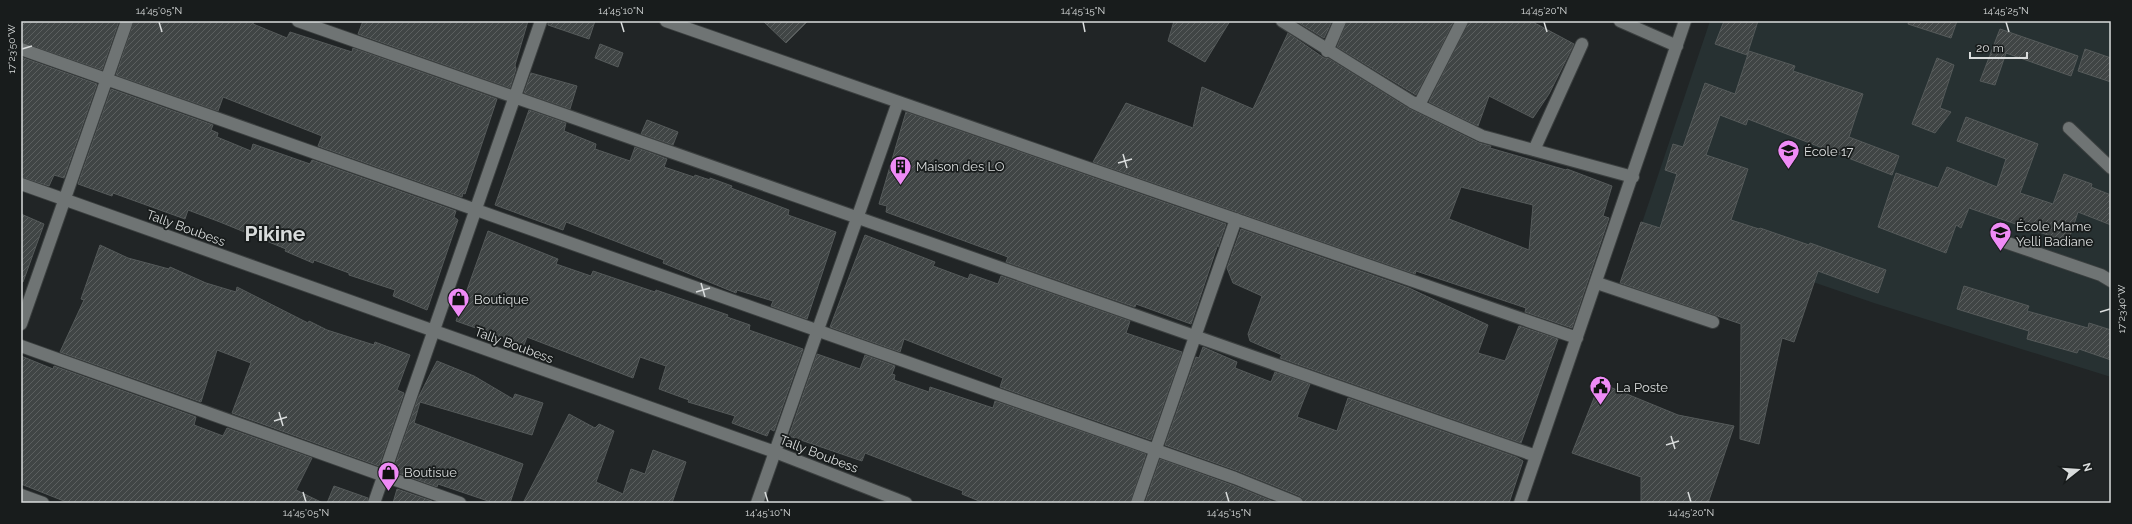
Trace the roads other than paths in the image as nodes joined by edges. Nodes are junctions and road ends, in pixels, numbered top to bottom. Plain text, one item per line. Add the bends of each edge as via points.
1 (127, 21) edge
2 (298, 21) edge
3 (541, 21) edge
4 (666, 21) edge
5 (1282, 21) edge
6 (1340, 21) edge
7 (1462, 21) edge
8 (1620, 21) edge
9 (1685, 21) edge
10 (1582, 44) dead end
11 (1677, 46) junction
12 (21, 49) edge
13 (1327, 51) junction
14 (107, 80) junction
15 (515, 97) junction
16 (898, 102) junction
17 (1420, 105) junction
18 (2069, 128) dead end
19 (1534, 150) junction
20 (2111, 168) edge
21 (1633, 177) junction
22 (21, 184) edge
23 (65, 200) junction
24 (476, 210) junction
25 (857, 218) junction
26 (1236, 219) junction
27 (2002, 240) dead end
28 (2111, 281) edge
29 (1597, 283) junction
30 (1714, 322) dead end
31 (21, 324) edge
32 (434, 331) junction
33 (817, 331) junction
34 (1195, 336) junction
35 (1577, 338) junction
36 (21, 346) edge
37 (1155, 450) junction
38 (775, 452) junction
39 (1536, 456) junction
40 (384, 476) junction
41 (21, 495) edge
42 (43, 503) edge
43 (374, 503) edge
44 (460, 503) edge
45 (757, 503) edge
46 (906, 503) edge
47 (1137, 503) edge
48 (1297, 503) edge
49 (1520, 503) edge

1 - 14 street
2 - 15 street
3 - 15 street
4 - 16 street
5 - 13 street
6 - 13 street
7 - 17 street
8 - 11 street
9 - 11 street
10 - 19 street
11 - 21 street
12 - 14 street
13 - 17 street
14 - 23 street
14 - 24 street
15 - 24 street
15 - 25 street
16 - 25 street
16 - 26 street
17 - 19 street via 1482,136
18 - 20 street
19 - 21 street
21 - 29 street
22 - 23 street, Tally Boubess
23 - 31 street
23 - 32 street, Tally Boubess
24 - 32 street
24 - 33 street
25 - 33 street
25 - 34 street
26 - 34 street
26 - 35 street
27 - 28 street via 2101,275
29 - 30 street
29 - 35 street
32 - 38 street, Tally Boubess
32 - 40 street
33 - 37 street
33 - 38 street
34 - 37 street
34 - 39 street
35 - 39 street
36 - 40 street
37 - 47 street
37 - 48 street
38 - 45 street
38 - 46 street, Tally Boubess
39 - 49 street
40 - 43 street
40 - 44 street
41 - 42 street

